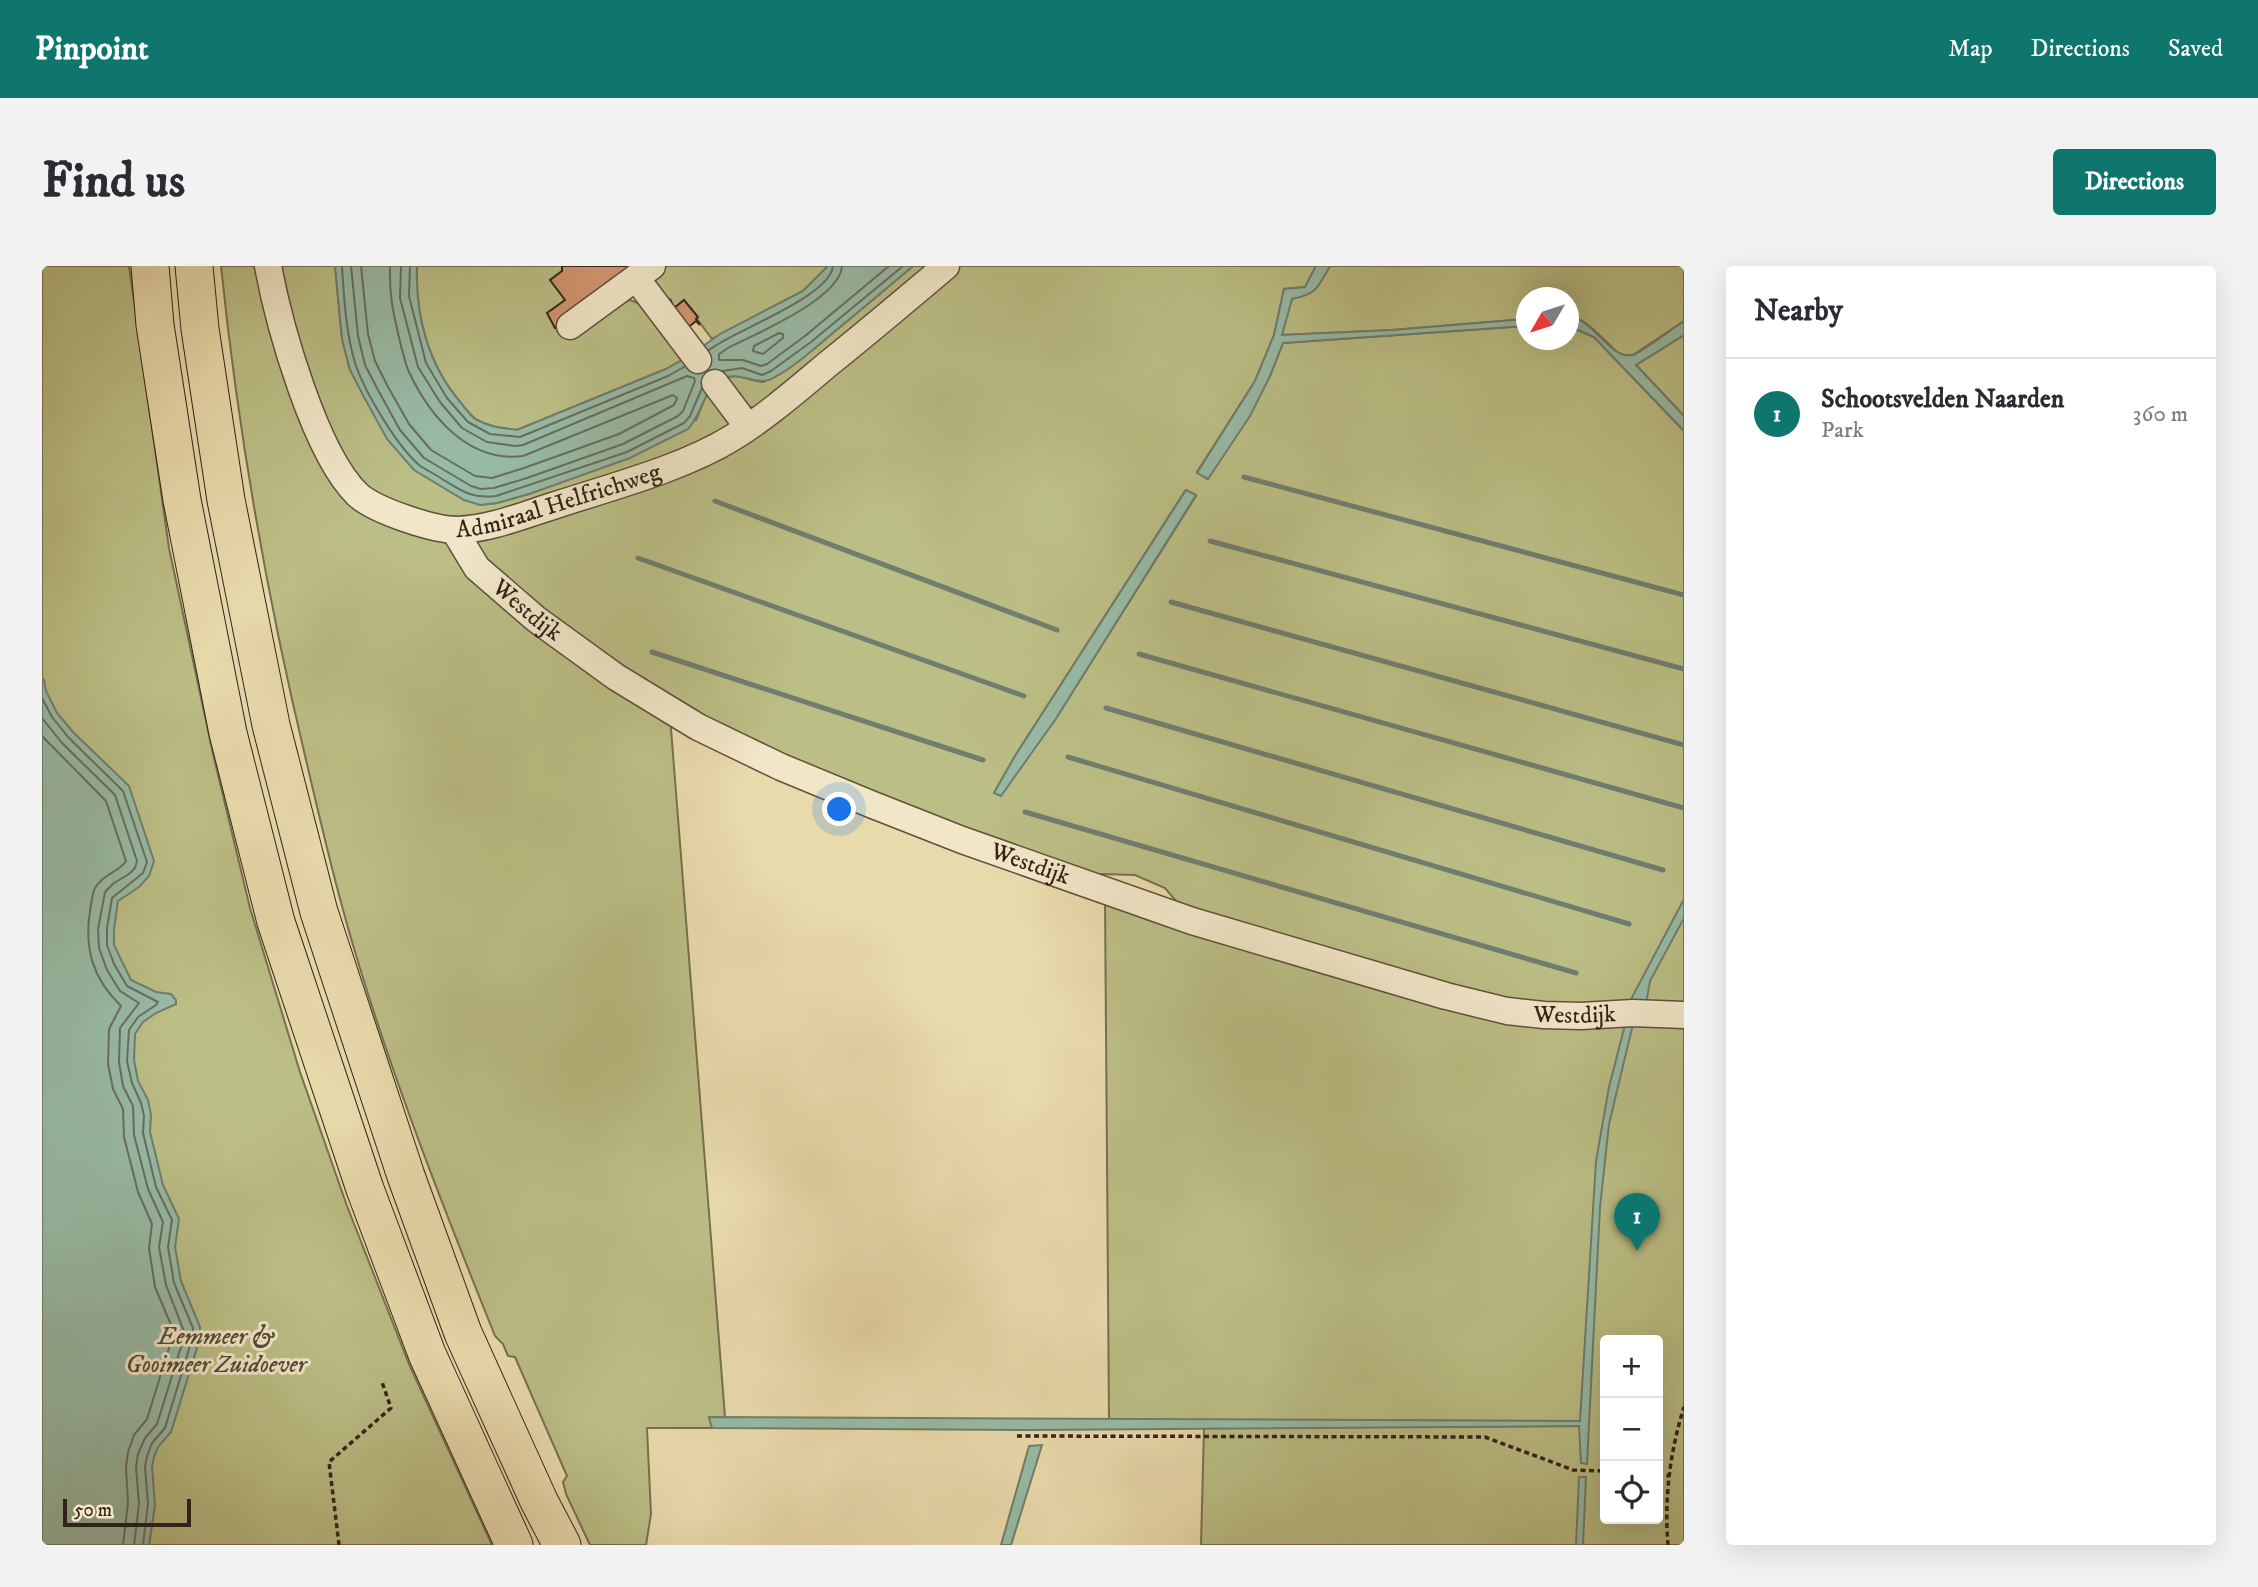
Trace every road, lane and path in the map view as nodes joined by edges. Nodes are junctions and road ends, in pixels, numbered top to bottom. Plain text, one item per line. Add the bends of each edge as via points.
1 (150, 266) edge
2 (194, 266) edge
3 (268, 266) edge
4 (946, 266) edge
5 (644, 272) edge
6 (570, 326) dead end
7 (698, 360) dead end
8 (715, 383) dead end
9 (748, 427) junction
10 (454, 530) junction
11 (1684, 1015) edge
12 (382, 1382) dead end
13 (1684, 1407) edge
14 (1017, 1436) dead end
15 (1600, 1471) edge
16 (1663, 1475) edge
17 (1669, 1476) junction
18 (339, 1545) edge
19 (514, 1545) edge
20 (562, 1545) edge
21 (1668, 1545) edge

1 - 19 highway via 182,500 228,733 276,922 365,1189 427,1354
2 - 20 highway via 226,500 271,725 319,912 463,1332
3 - 10 street, Admiraal Helfrichweg via 304,394 333,463 359,496 379,508
4 - 9 street, Admiraal Helfrichweg
5 - 6 street
5 - 7 street
8 - 9 street
9 - 10 street, Admiraal Helfrichweg via 707,452 622,484 485,527
10 - 11 street, Westdijk via 477,568 616,677 698,727 873,805 1192,921 1458,999 1544,1015
12 - 18 path via 391,1408 329,1462
13 - 17 path
14 - 15 path via 1485,1437 1573,1470
16 - 17 path
17 - 21 path

